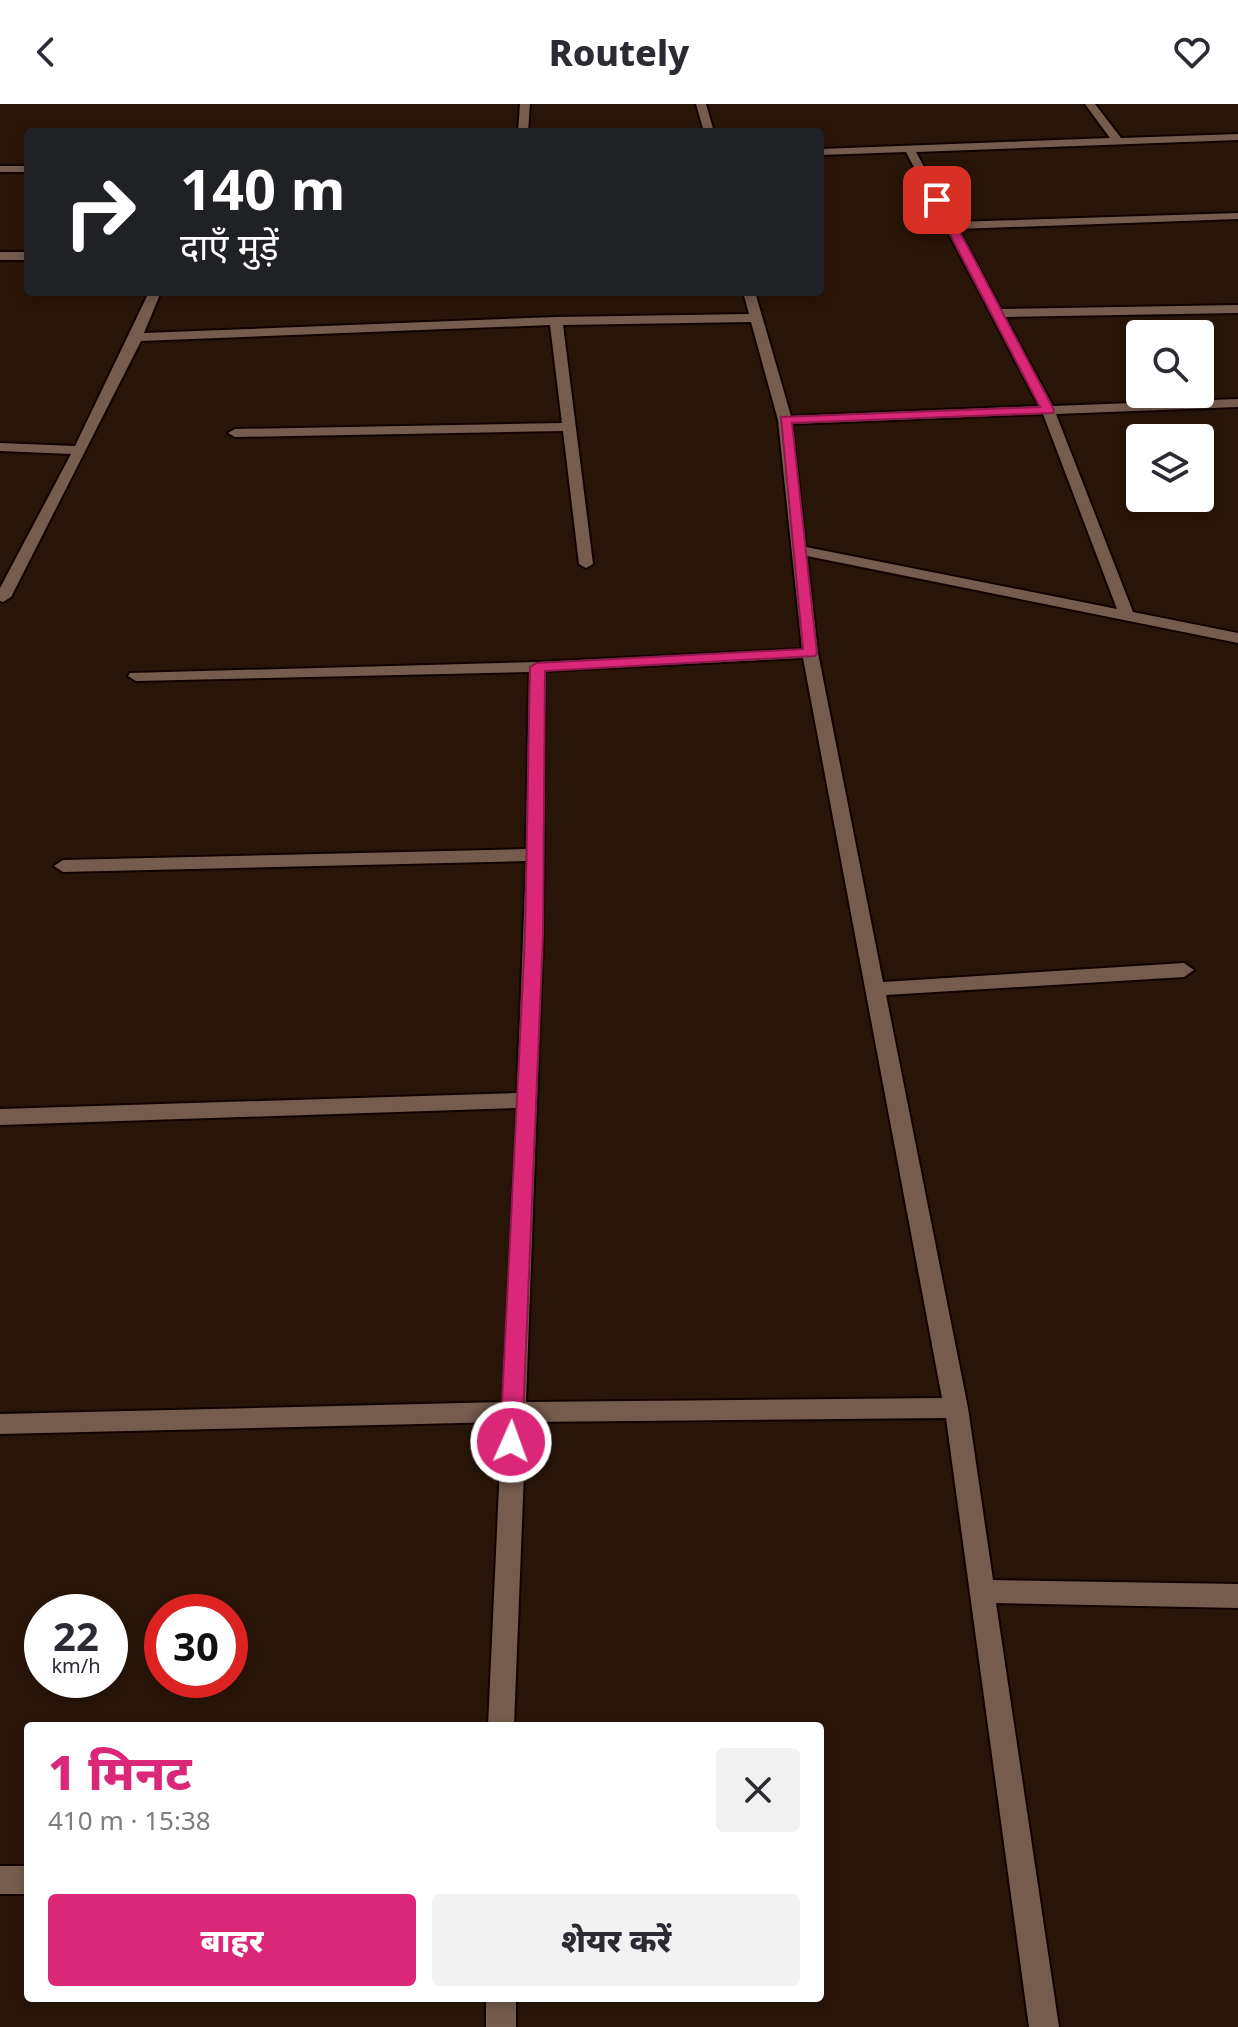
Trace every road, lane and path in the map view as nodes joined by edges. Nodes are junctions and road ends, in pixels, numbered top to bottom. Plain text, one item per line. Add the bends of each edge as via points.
1 (525, 104) edge
2 (701, 104) edge
3 (1090, 104) edge
4 (523, 128) edge
5 (708, 128) edge
6 (1238, 137) edge
7 (1116, 139) junction
8 (909, 148) junction
9 (824, 152) edge
10 (0, 169) edge
11 (24, 169) edge
12 (1238, 216) edge
13 (952, 226) junction
14 (0, 256) edge
15 (24, 256) edge
16 (153, 296) edge
17 (750, 296) edge
18 (1238, 309) edge
19 (997, 313) junction
20 (755, 318) junction
21 (556, 321) junction
22 (136, 337) junction
23 (1238, 403) edge
24 (1048, 410) junction
25 (785, 420) junction
26 (568, 427) junction
27 (235, 433) dead end
28 (0, 447) edge
29 (80, 450) junction
30 (799, 550) junction
31 (586, 564) dead end
32 (1, 598) edge
33 (1127, 616) junction
34 (1238, 638) edge
35 (810, 653) junction
36 (537, 667) junction
37 (136, 676) dead end
38 (535, 855) junction
39 (63, 866) dead end
40 (1184, 970) dead end
41 (875, 989) junction
42 (527, 1100) junction
43 (0, 1117) edge
44 (956, 1408) junction
45 (512, 1412) junction
46 (0, 1424) edge
47 (982, 1591) junction
48 (1238, 1596) edge
49 (501, 1722) edge
50 (0, 1880) edge
51 (24, 1880) edge
52 (501, 2002) edge
53 (501, 2027) edge
54 (1044, 2027) edge

1 - 4 street
2 - 5 street
3 - 7 street
6 - 7 street
7 - 8 street
8 - 9 street
8 - 13 street
10 - 11 street
12 - 13 street
13 - 19 street
14 - 15 street
16 - 22 street
17 - 20 street
18 - 19 street
19 - 24 street
20 - 21 street
20 - 25 street
21 - 22 street
21 - 26 street
22 - 29 street
23 - 24 street
24 - 25 street
24 - 33 street
25 - 30 street
26 - 27 street
26 - 31 street
28 - 29 street
29 - 32 street
30 - 33 street
30 - 35 street
33 - 34 street
35 - 36 street
35 - 41 street
36 - 37 street
36 - 38 street
38 - 39 street
38 - 42 street
40 - 41 street
41 - 44 street
42 - 43 street
42 - 45 street
44 - 45 street
44 - 47 street
45 - 46 street
45 - 49 street
47 - 48 street
47 - 54 street
50 - 51 street
52 - 53 street

